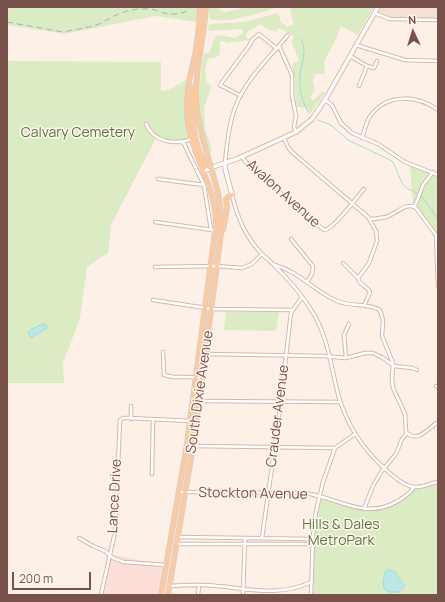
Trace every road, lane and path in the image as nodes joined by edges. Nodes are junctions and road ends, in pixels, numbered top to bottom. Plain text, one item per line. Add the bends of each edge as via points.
1 (200, 7) edge
2 (206, 7) edge
3 (378, 7) edge
4 (374, 13) junction
5 (438, 20) edge
6 (288, 35) dead end
7 (356, 45) junction
8 (278, 48) junction
9 (350, 56) junction
10 (377, 61) dead end
11 (438, 61) edge
12 (368, 66) junction
13 (196, 84) junction
14 (359, 86) dead end
15 (241, 96) junction
16 (325, 100) junction
17 (438, 110) edge
18 (146, 124) dead end
19 (296, 132) junction
20 (194, 138) junction
21 (284, 138) junction
22 (362, 138) junction
23 (183, 142) junction
24 (242, 157) junction
25 (225, 163) junction
26 (211, 167) junction
27 (204, 171) junction
28 (433, 172) junction
29 (438, 174) edge
30 (158, 180) dead end
31 (207, 185) junction
32 (364, 189) dead end
33 (232, 195) junction
34 (352, 203) junction
35 (415, 206) junction
36 (370, 219) junction
37 (156, 222) dead end
38 (213, 230) junction
39 (221, 234) junction
40 (291, 239) dead end
41 (262, 254) junction
42 (343, 263) dead end
43 (275, 265) junction
44 (211, 266) junction
45 (217, 266) junction
46 (155, 267) dead end
47 (358, 278) junction
48 (308, 282) junction
49 (438, 286) edge
50 (302, 297) junction
51 (153, 300) dead end
52 (364, 306) junction
53 (205, 307) junction
54 (211, 309) junction
55 (292, 310) junction
56 (349, 324) dead end
57 (163, 352) dead end
58 (205, 354) junction
59 (286, 356) junction
60 (329, 356) junction
61 (346, 358) junction
62 (394, 366) junction
63 (417, 370) dead end
64 (195, 378) junction
65 (202, 378) junction
66 (198, 399) junction
67 (280, 402) junction
68 (340, 402) junction
69 (131, 406) dead end
70 (131, 418) junction
71 (153, 419) junction
72 (191, 420) junction
73 (438, 422) edge
74 (407, 433) junction
75 (355, 434) junction
76 (194, 439) junction
77 (193, 446) junction
78 (274, 447) junction
79 (335, 448) junction
80 (385, 468) junction
81 (152, 474) dead end
82 (438, 482) edge
83 (414, 487) junction
84 (179, 492) junction
85 (186, 492) junction
86 (268, 493) junction
87 (320, 496) junction
88 (364, 509) junction
89 (178, 537) junction
90 (79, 538) dead end
91 (245, 538) junction
92 (262, 538) junction
93 (313, 539) junction
94 (177, 544) junction
95 (245, 544) junction
96 (313, 544) junction
97 (109, 554) junction
98 (166, 565) junction
99 (312, 582) junction
100 (199, 585) junction
101 (170, 586) junction
102 (243, 590) junction
103 (101, 595) edge
104 (161, 595) edge
105 (168, 595) edge
106 (198, 595) edge
107 (243, 595) edge
108 (311, 595) edge

1 - 20 main road via 196,48 187,94 188,122
2 - 13 main road
3 - 4 main road
4 - 5 street via 390,19
4 - 7 main road
6 - 8 street
7 - 9 main road
7 - 11 street via 405,60
8 - 15 street via 250,81
8 - 15 street via 259,34 252,40 220,85
8 - 19 street via 292,78
9 - 12 street
9 - 16 main road
10 - 12 street via 374,68
12 - 14 street
13 - 20 main road via 192,108
13 - 39 main road, South Dixie Avenue via 198,120 217,188
15 - 25 street via 231,122
16 - 19 main road via 312,119
16 - 22 street via 332,105 337,118 346,128
17 - 22 street via 415,100 394,99 371,115
18 - 23 street via 156,138
19 - 21 main road
20 - 23 street
20 - 26 main road via 205,164
20 - 27 main road, South Dixie Avenue
21 - 24 main road
21 - 34 street via 292,152
22 - 28 street via 378,144 405,162
23 - 31 street
24 - 25 main road
24 - 34 street, Avalon Avenue via 250,167 324,230 331,228
25 - 26 main road
25 - 33 main road
26 - 27 main road
27 - 31 main road, South Dixie Avenue
28 - 29 street
28 - 35 street via 420,191
30 - 31 street
31 - 38 main road, South Dixie Avenue via 215,209
32 - 34 street
33 - 39 main road via 226,199 226,216
33 - 41 street via 243,228
34 - 36 street
35 - 36 street
35 - 49 street via 436,235
36 - 47 street via 376,231 377,241 369,263
37 - 38 street
38 - 44 main road, South Dixie Avenue
39 - 45 main road, South Dixie Avenue
40 - 48 street via 312,266
41 - 43 street
41 - 45 street via 252,264 244,267
42 - 47 street
43 - 48 street via 293,272
43 - 50 street
44 - 45 street
44 - 46 street
44 - 53 main road, South Dixie Avenue
45 - 54 main road, South Dixie Avenue
47 - 52 street via 370,292
48 - 52 street via 336,301
50 - 55 street
50 - 60 street via 318,323
51 - 53 street
52 - 62 street via 375,307 381,312 382,336
53 - 54 street
53 - 64 main road, South Dixie Avenue
54 - 55 street
54 - 58 main road, South Dixie Avenue
55 - 59 street, Crauder Avenue
56 - 61 street via 344,336
57 - 64 street via 164,375
58 - 59 street
58 - 65 main road, South Dixie Avenue
59 - 60 street
59 - 67 street, Crauder Avenue
60 - 61 street
60 - 68 street
61 - 62 street via 373,353
62 - 63 street
62 - 74 street via 393,388 405,414
64 - 65 street
64 - 72 main road, South Dixie Avenue
65 - 66 main road, South Dixie Avenue
66 - 67 street
66 - 72 main road
66 - 76 main road, South Dixie Avenue
67 - 68 street
67 - 78 street, Crauder Avenue
68 - 75 street
69 - 70 street
70 - 71 street
70 - 97 street, Lance Drive via 120,420 115,525
71 - 72 street
71 - 81 street
72 - 76 main road
72 - 84 main road, South Dixie Avenue
73 - 74 street via 419,436
74 - 80 street
75 - 79 street
75 - 80 street
76 - 77 main road, South Dixie Avenue
77 - 78 street
77 - 85 main road, South Dixie Avenue
78 - 79 street
78 - 86 street, Crauder Avenue
79 - 87 street
80 - 83 street via 398,479
80 - 88 street via 373,486
82 - 83 street
83 - 88 street, Stockton Avenue via 410,493 391,505 378,509
84 - 85 street, Stockton Avenue
84 - 98 main road, South Dixie Avenue
85 - 86 street, Stockton Avenue
85 - 89 main road, South Dixie Avenue
86 - 87 street, Stockton Avenue via 304,493
86 - 92 street, Crauder Avenue
87 - 88 street, Stockton Avenue
87 - 93 street
89 - 91 street
89 - 94 main road, South Dixie Avenue
90 - 97 street
91 - 92 street
91 - 95 street
92 - 93 street
93 - 96 street
94 - 95 street
94 - 101 main road, South Dixie Avenue
95 - 96 street
95 - 102 street
96 - 99 street
97 - 98 street via 124,562
97 - 103 street, Lance Drive
98 - 104 main road, South Dixie Avenue
99 - 102 street via 276,591
99 - 108 street
100 - 101 street
100 - 102 street
100 - 106 street
101 - 105 main road, South Dixie Avenue
102 - 107 street

